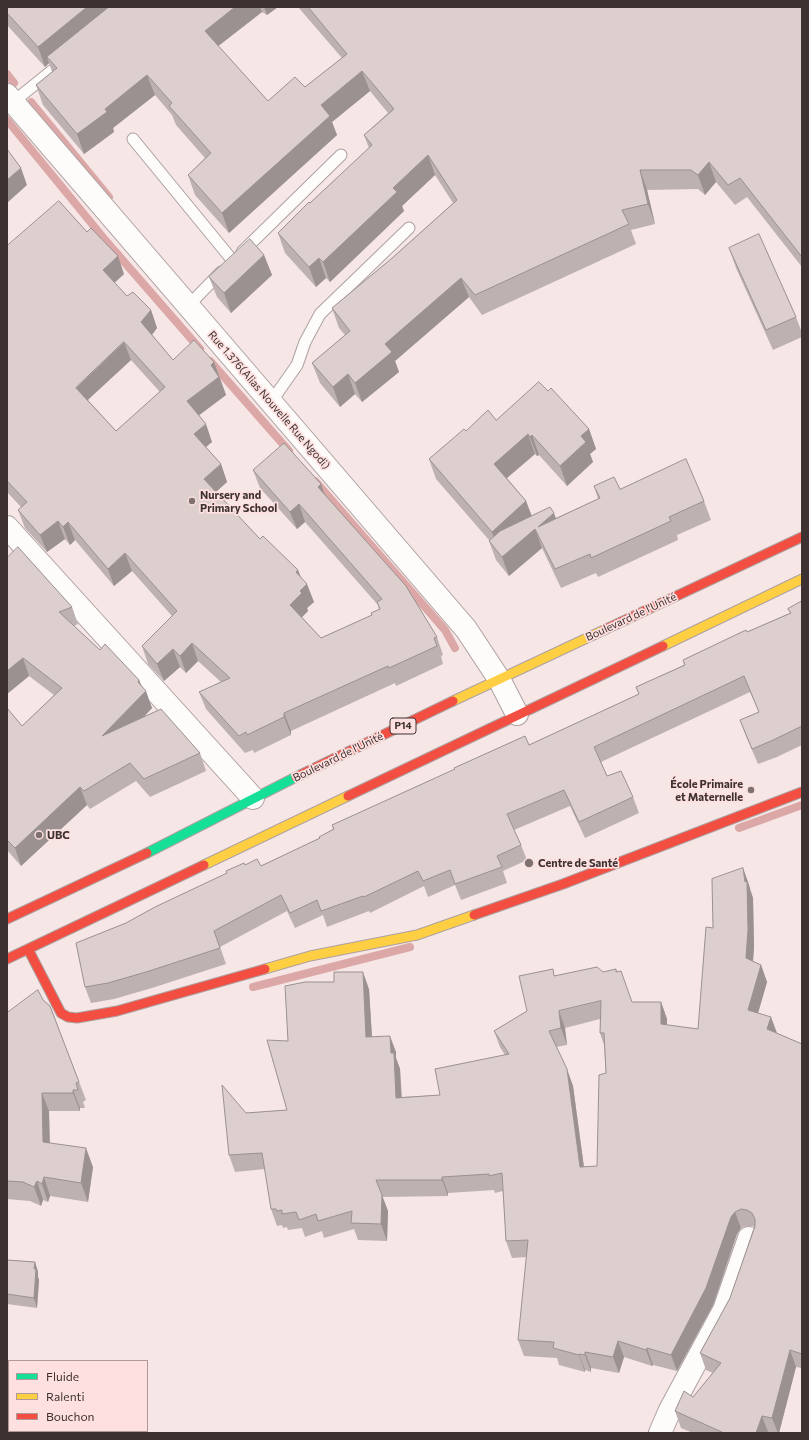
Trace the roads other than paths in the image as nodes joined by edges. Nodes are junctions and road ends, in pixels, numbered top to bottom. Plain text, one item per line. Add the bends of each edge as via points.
1 (74, 52) edge
2 (10, 98) edge
3 (133, 139) dead end
4 (341, 154) dead end
5 (409, 228) dead end
6 (233, 261) junction
7 (188, 306) junction
8 (271, 402) junction
9 (7, 526) edge
10 (802, 537) edge
11 (802, 578) edge
12 (499, 680) junction
13 (517, 714) junction
14 (802, 792) edge
15 (253, 798) junction
16 (7, 919) edge
17 (28, 949) junction
18 (7, 959) edge
19 (749, 1238) edge
20 (660, 1433) edge

1 - 2 lane
2 - 7 street, Rue 1.376(Alias Nouvelle Rue Ngodi)
3 - 6 lane
4 - 6 lane
5 - 8 lane via 320,314 305,342 297,365
6 - 7 lane
7 - 8 street, Rue 1.376(Alias Nouvelle Rue Ngodi)
8 - 12 street, Rue 1.376(Alias Nouvelle Rue Ngodi) via 466,629
9 - 15 street
10 - 12 main road, Boulevard de l'Unité / P14
11 - 13 main road
12 - 13 street, Rue 1.376(Alias Nouvelle Rue Ngodi)
12 - 15 main road, Boulevard de l'Unité / P14
13 - 17 main road
14 - 17 main road via 563,884 417,935 310,956 117,1011 77,1018 61,1013
15 - 16 main road, Boulevard de l'Unité / P14 via 127,863
17 - 18 main road
19 - 20 street via 724,1310

